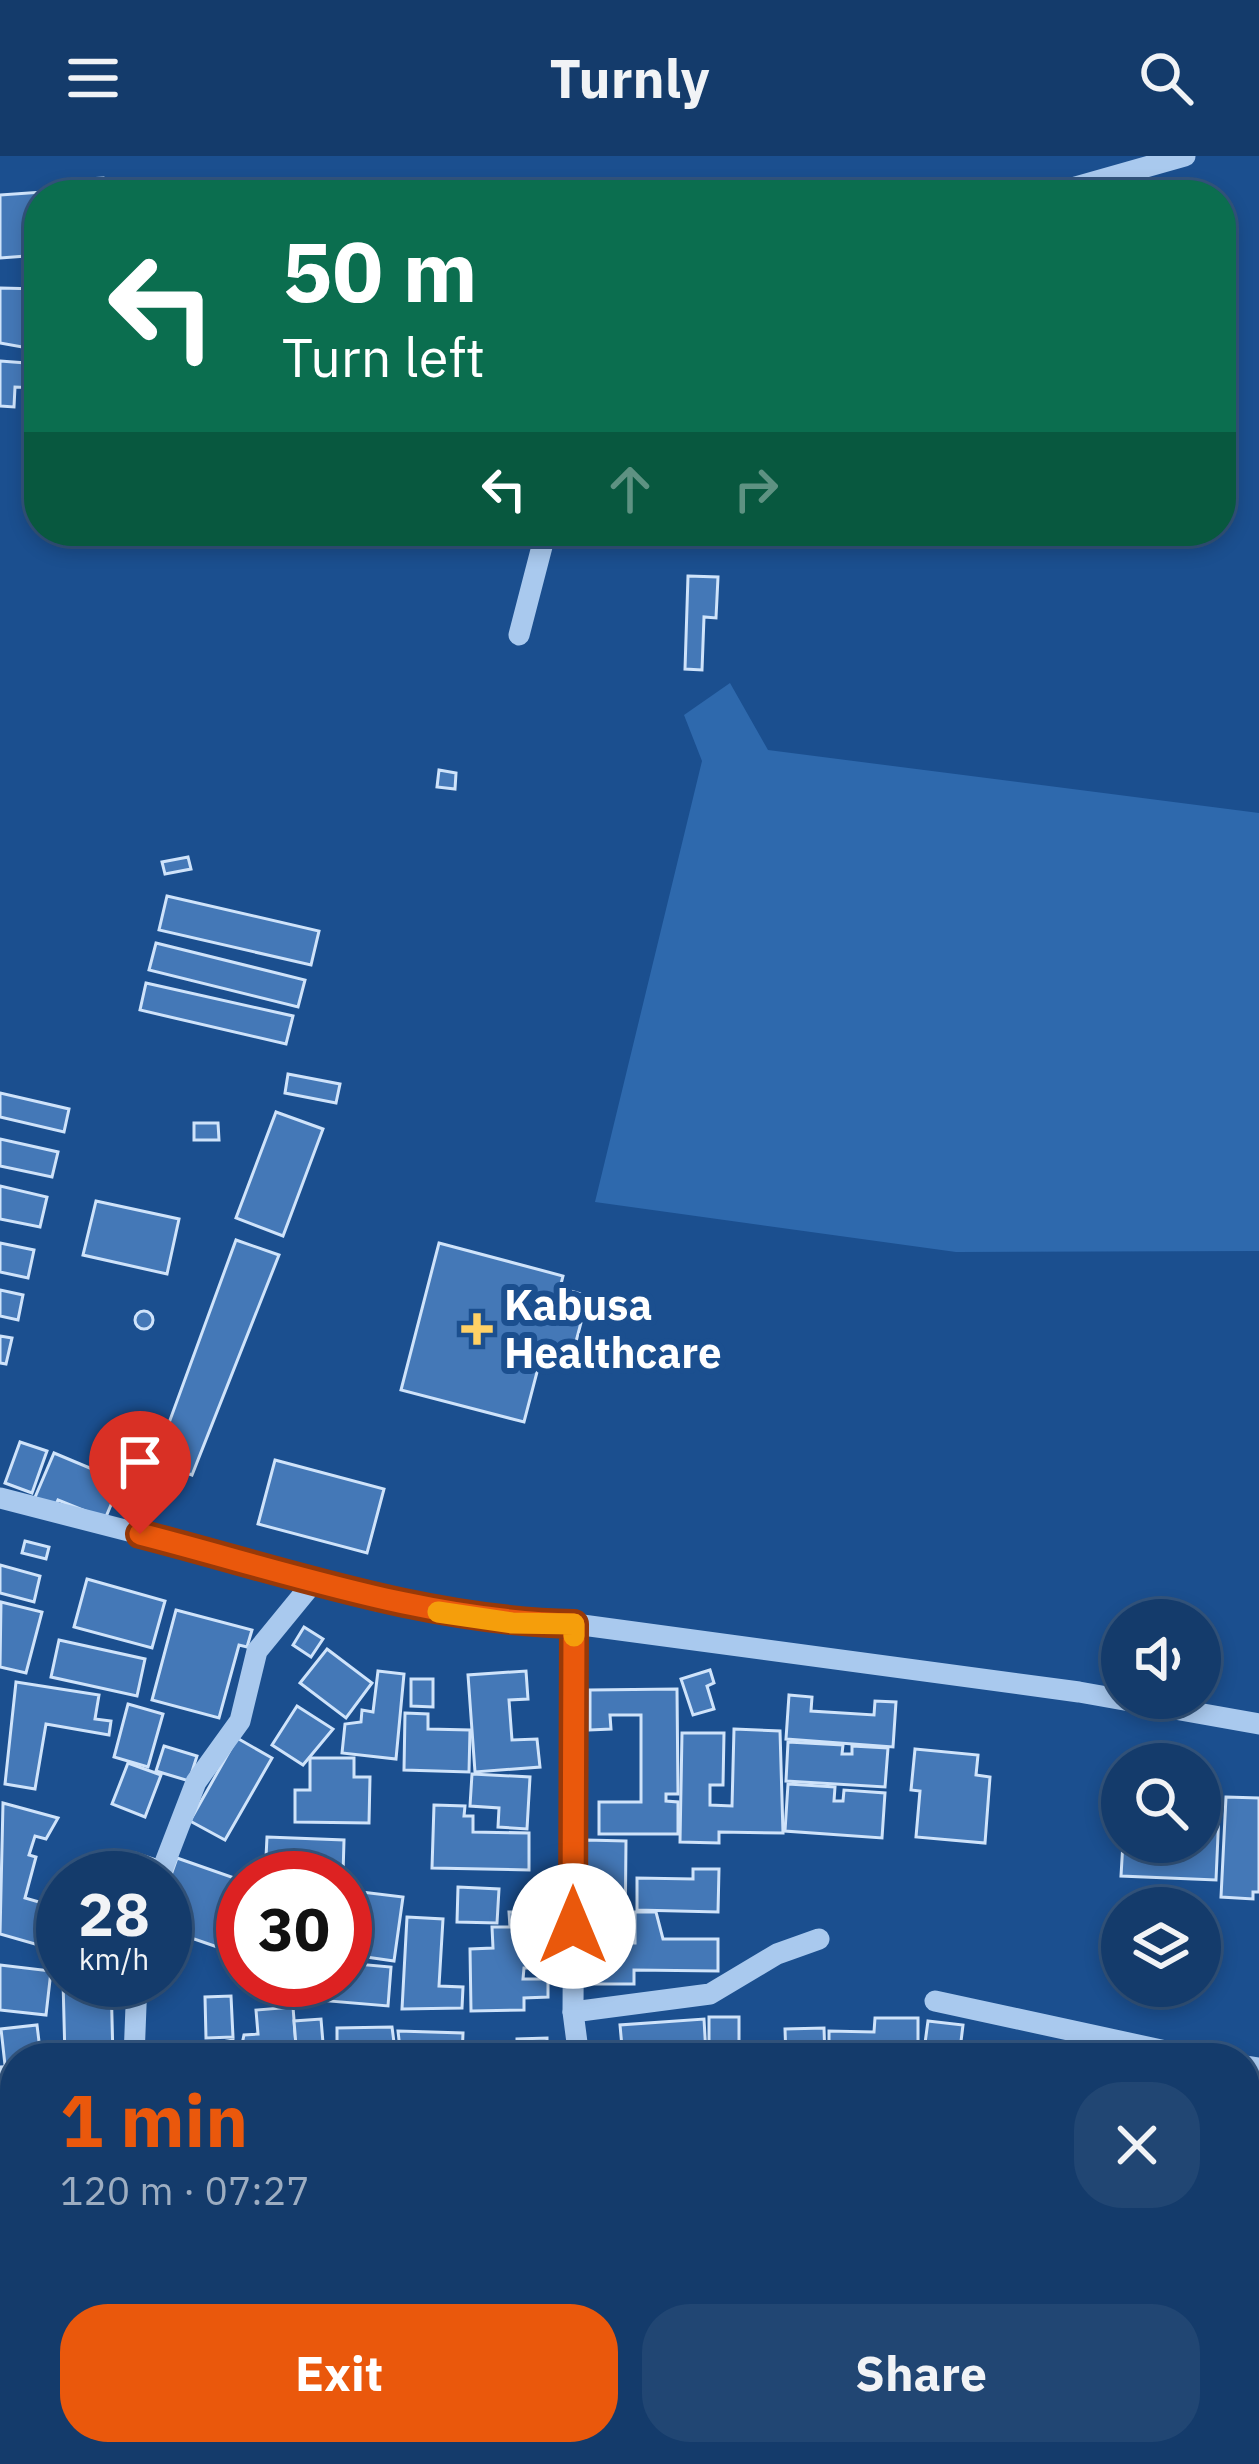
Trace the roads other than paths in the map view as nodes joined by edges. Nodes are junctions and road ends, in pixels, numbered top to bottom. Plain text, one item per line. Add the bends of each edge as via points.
1 (1185, 156) edge
2 (1100, 180) edge
3 (542, 546) edge
4 (519, 635) dead end
5 (0, 1498) edge
6 (316, 1579) junction
7 (574, 1624) junction
8 (1259, 1724) edge
9 (169, 1851) edge
10 (819, 1939) dead end
11 (934, 2001) dead end
12 (135, 2007) edge
13 (573, 2012) junction
14 (134, 2043) edge
15 (577, 2043) edge
16 (1129, 2043) edge

1 - 2 street
3 - 4 street
5 - 6 street
6 - 7 street via 449,1614
6 - 9 street via 257,1652 240,1721 196,1782
7 - 8 street
7 - 13 street
10 - 13 street via 710,1994
11 - 16 street
12 - 14 street
13 - 15 street

